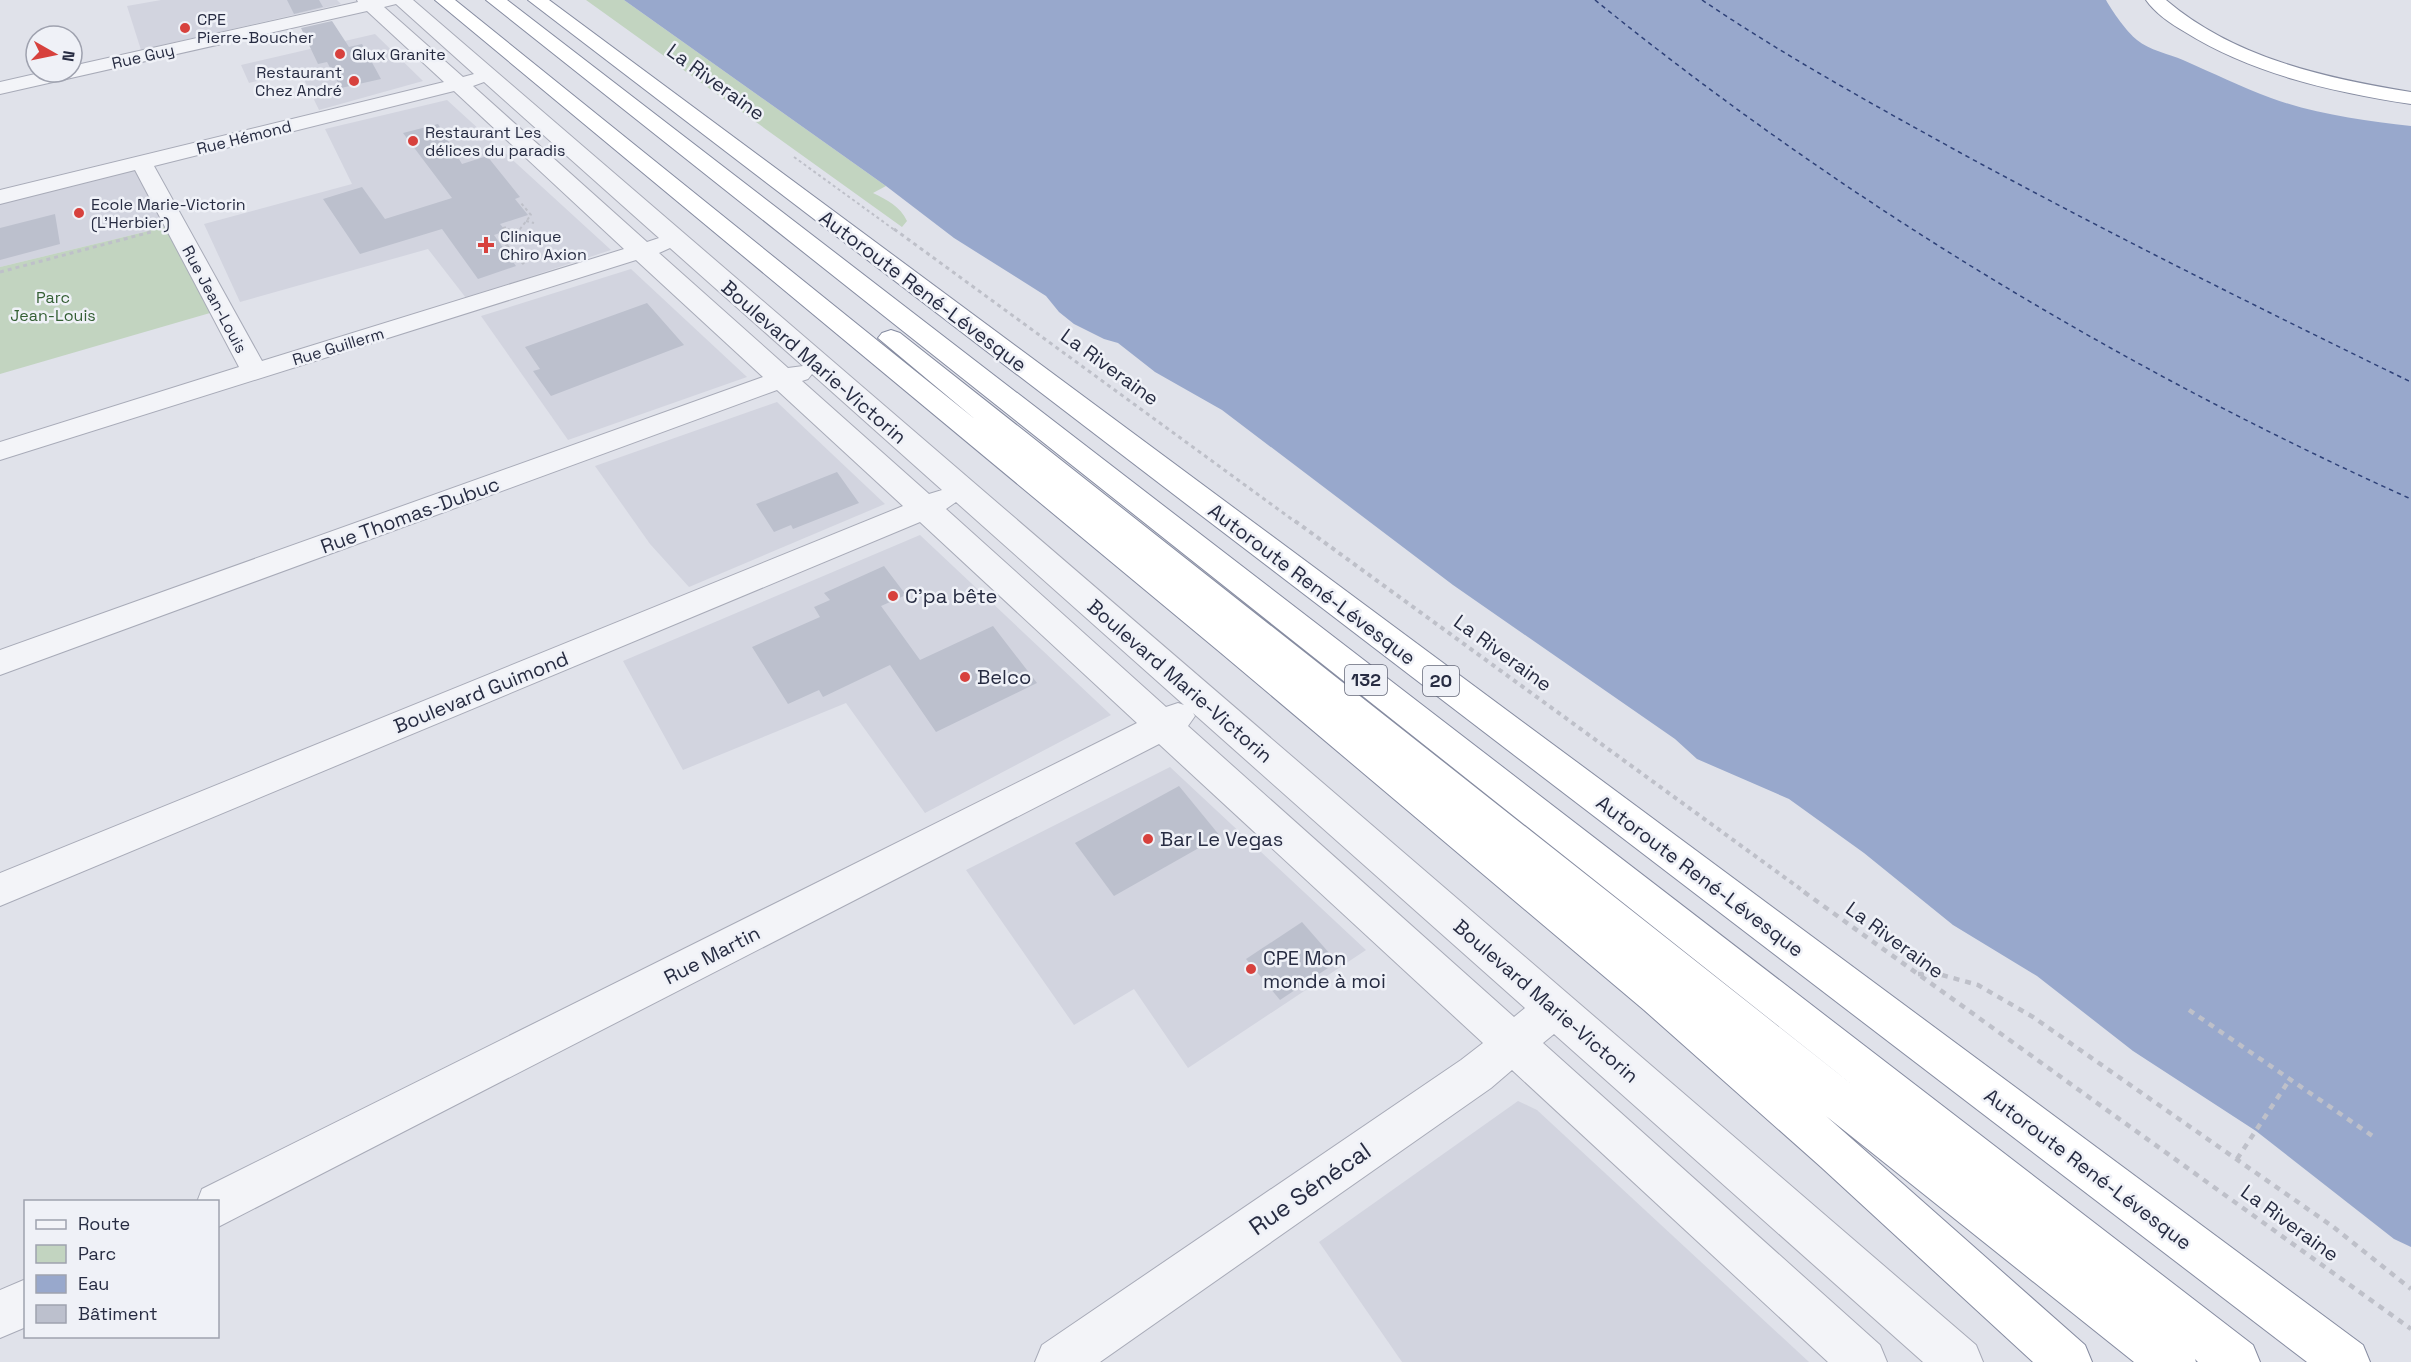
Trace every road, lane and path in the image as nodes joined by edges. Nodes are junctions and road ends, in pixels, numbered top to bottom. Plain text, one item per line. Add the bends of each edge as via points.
1 (391, 0) edge
2 (402, 0) edge
3 (444, 0) edge
4 (468, 0) edge
5 (495, 0) edge
6 (537, 0) edge
7 (2155, 0) edge
8 (369, 3) edge
9 (488, 76) junction
10 (458, 85) junction
11 (0, 88) edge
12 (2411, 98) edge
13 (785, 150) dead end
14 (141, 162) junction
15 (0, 197) edge
16 (521, 203) dead end
17 (526, 221) junction
18 (534, 223) dead end
19 (503, 228) dead end
20 (155, 231) dead end
21 (510, 232) junction
22 (676, 239) junction
23 (642, 252) junction
24 (525, 265) dead end
25 (0, 272) edge
26 (819, 365) junction
27 (255, 372) junction
28 (783, 380) junction
29 (0, 451) edge
30 (961, 490) junction
31 (925, 508) junction
32 (0, 663) edge
33 (1203, 700) junction
34 (1162, 726) junction
35 (0, 890) edge
36 (1917, 974) junction
37 (1555, 1008) junction
38 (2189, 1010) dead end
39 (1513, 1045) junction
40 (2290, 1079) junction
41 (2374, 1137) dead end
42 (2237, 1159) junction
43 (219, 1204) edge
44 (2411, 1289) edge
45 (24, 1303) edge
46 (0, 1315) edge
47 (2411, 1329) edge
48 (1059, 1362) edge
49 (1863, 1362) edge
50 (1959, 1362) edge
51 (2068, 1362) edge
52 (2172, 1362) edge
53 (2236, 1362) edge
54 (2346, 1362) edge

1 - 8 street, Rue Guy
2 - 9 street, Boulevard Marie-Victorin
3 - 51 highway via 1242,652 1658,998 1836,1152
4 - 52 highway via 1722,1008
5 - 53 highway, Autoroute René-Lévesque / 132
6 - 54 highway, Autoroute René-Lévesque / 20
7 - 12 highway via 2194,30 2244,54 2337,84
8 - 10 street, Boulevard Marie-Victorin
8 - 11 street, Rue Guy
9 - 10 street, Rue Hémond
9 - 22 street, Boulevard Marie-Victorin
10 - 14 street, Rue Hémond
10 - 23 street, Boulevard Marie-Victorin
13 - 36 path, La Riveraine
14 - 15 street, Rue Hémond
14 - 27 street, Rue Jean-Louis
16 - 17 path via 531,215
17 - 18 path
17 - 21 path via 520,230
19 - 21 path via 507,226
20 - 25 path
21 - 24 path via 498,236
22 - 23 street, Rue Guillerm
22 - 26 street, Boulevard Marie-Victorin
23 - 27 street, Rue Guillerm
23 - 28 street, Boulevard Marie-Victorin
26 - 28 street, Rue Thomas-Dubuc
26 - 30 street, Boulevard Marie-Victorin
27 - 29 street, Rue Guillerm
28 - 31 street, Boulevard Marie-Victorin
28 - 32 street, Rue Thomas-Dubuc
30 - 31 street, Boulevard Guimond
30 - 33 street, Boulevard Marie-Victorin
31 - 34 street, Boulevard Marie-Victorin
31 - 35 street, Boulevard Guimond
33 - 34 street, Rue Martin
33 - 37 street, Boulevard Marie-Victorin
34 - 39 street, Boulevard Marie-Victorin
34 - 43 street, Rue Martin
36 - 42 path via 1957,978 2000,996
36 - 47 path, La Riveraine
37 - 39 street, Rue Sénécal
37 - 50 street, Boulevard Marie-Victorin
38 - 40 path
39 - 48 street, Rue Sénécal
39 - 49 street, Boulevard Marie-Victorin
40 - 41 path
40 - 42 path
42 - 44 path via 2332,1226
45 - 46 street

